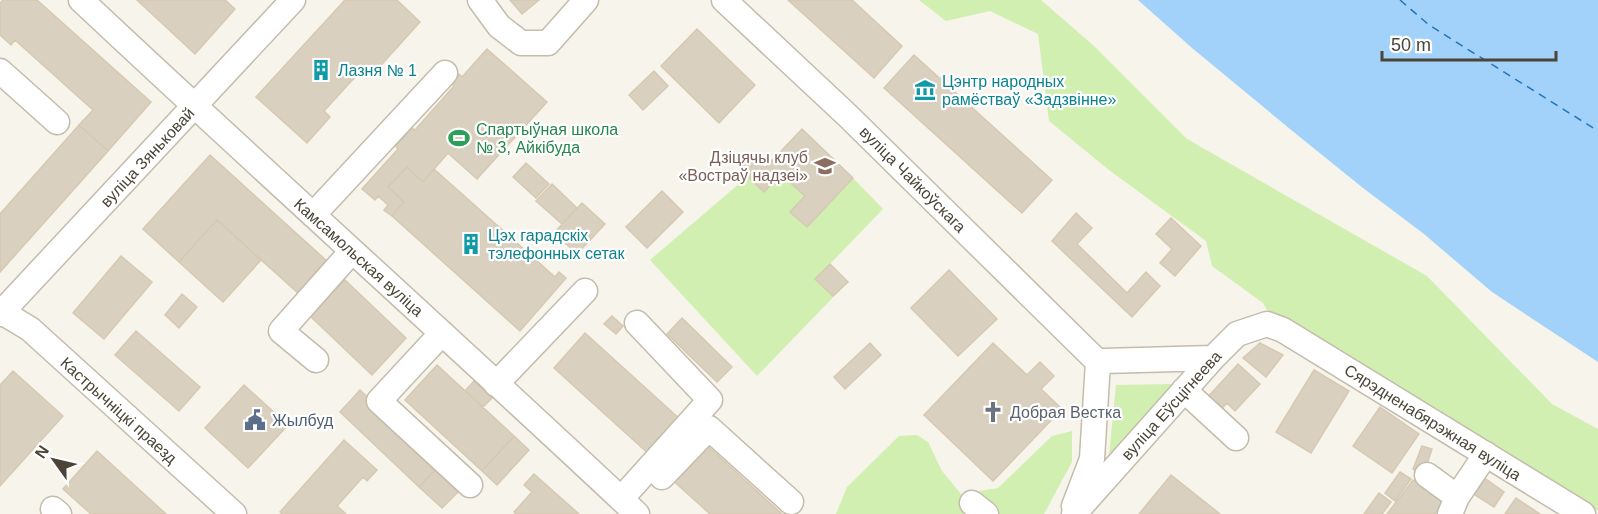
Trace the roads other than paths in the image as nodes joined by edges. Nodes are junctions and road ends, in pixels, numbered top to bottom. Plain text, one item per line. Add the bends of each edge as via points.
1 (81, 0) edge
2 (293, 0) edge
3 (480, 0) edge
4 (586, 0) edge
5 (724, 0) edge
6 (0, 71) edge
7 (445, 73) dead end
8 (194, 106) junction
9 (57, 122) dead end
10 (313, 215) junction
11 (352, 251) junction
12 (585, 291) dead end
13 (0, 312) edge
14 (637, 323) dead end
15 (1283, 330) joint
16 (442, 333) junction
17 (1213, 358) junction
18 (316, 360) dead end
19 (1098, 362) junction
20 (496, 384) junction
21 (1184, 390) junction
22 (1236, 438) dead end
23 (1486, 454) junction
24 (1427, 475) dead end
25 (470, 484) dead end
26 (791, 502) dead end
27 (1453, 506) edge
28 (630, 507) edge
29 (234, 514) edge
30 (1073, 514) edge
31 (1583, 514) edge

1 - 8 street, Камсамольская вуліца
2 - 8 street, вуліца Зяньковай
3 - 4 street via 499,26 521,43 548,43
5 - 19 street, вуліца Чайкоўскага via 848,115
6 - 9 street
7 - 10 street
8 - 10 street, Камсамольская вуліца
8 - 13 street, вуліца Зяньковай
10 - 11 street, Камсамольская вуліца
11 - 16 street, Камсамольская вуліца
11 - 18 street via 281,331
12 - 20 street
13 - 29 street, Кастрычніцкі праезд via 30,329
14 - 28 street via 710,400
15 - 17 street, вуліца Еўсцігнеева via 1267,324 1237,334
15 - 23 street, Сярэдненабярэжная вуліца
16 - 20 street, Камсамольская вуліца
16 - 25 street via 379,401
17 - 19 street
17 - 21 street, вуліца Еўсцігнеева
19 - 30 street via 1092,459
20 - 28 street, Камсамольская вуліца
21 - 22 street
21 - 30 street, вуліца Еўсцігнеева
23 - 27 street
23 - 31 street, Сярэдненабярэжная вуліца
24 - 27 street
26 - 28 street via 709,428

